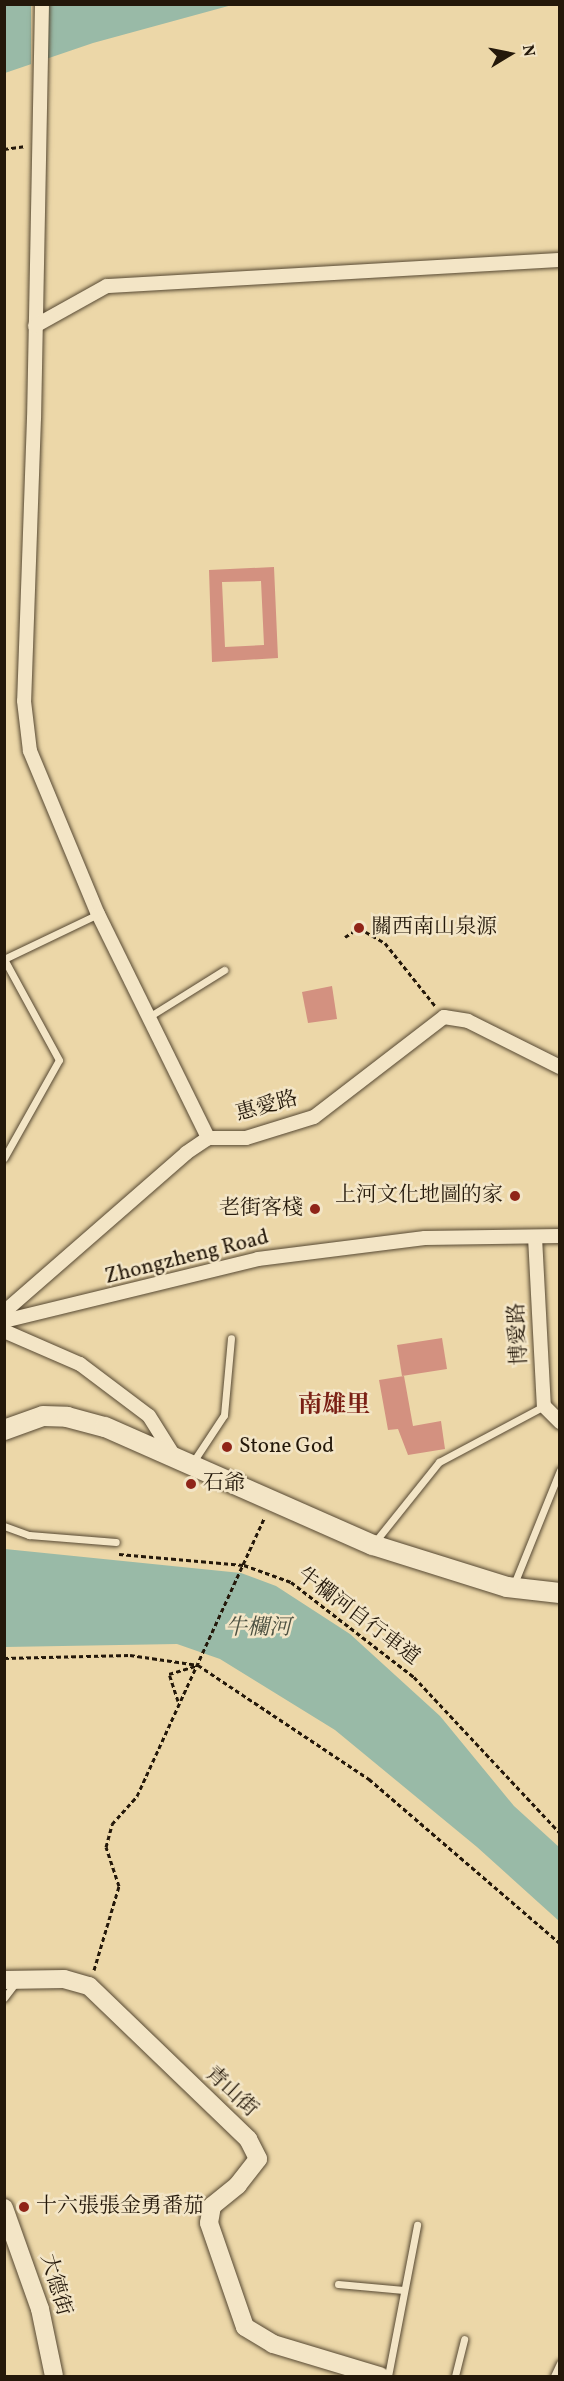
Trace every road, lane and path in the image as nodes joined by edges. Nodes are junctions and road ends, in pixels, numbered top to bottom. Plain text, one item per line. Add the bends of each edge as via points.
1 (42, 4) edge
2 (39, 143) junction
3 (4, 149) edge
4 (560, 260) edge
5 (35, 326) junction
6 (98, 914) junction
7 (345, 937) dead end
8 (224, 970) dead end
9 (444, 1017) junction
10 (147, 1018) junction
11 (560, 1067) edge
12 (208, 1138) junction
13 (4, 1158) edge
14 (560, 1236) edge
15 (535, 1237) junction
16 (4, 1312) edge
17 (4, 1321) edge
18 (4, 1331) edge
19 (231, 1338) dead end
20 (544, 1406) junction
21 (560, 1422) edge
22 (4, 1430) edge
23 (184, 1464) junction
24 (560, 1470) edge
25 (272, 1502) junction
26 (4, 1526) edge
27 (116, 1542) dead end
28 (373, 1545) junction
29 (115, 1554) dead end
30 (244, 1564) junction
31 (513, 1588) junction
32 (560, 1593) edge
33 (4, 1659) edge
34 (198, 1665) junction
35 (178, 1701) junction
36 (560, 1833) edge
37 (560, 1942) edge
38 (10, 1981) edge
39 (89, 1986) junction
40 (4, 1998) edge
41 (4, 2208) edge
42 (417, 2225) dead end
43 (338, 2284) dead end
44 (404, 2290) junction
45 (464, 2339) dead end
46 (560, 2363) edge
47 (54, 2376) edge
48 (380, 2376) edge
49 (387, 2376) edge
50 (455, 2376) edge
51 (555, 2376) edge

1 - 2 street
2 - 3 path
2 - 5 street
4 - 5 street via 107,286
5 - 6 street via 24,701 30,751
6 - 10 street
6 - 13 lane via 4,959 59,1060
7 - 9 path via 359,928 384,943
8 - 10 lane
9 - 11 street via 468,1021
9 - 12 street, 惠愛路 via 315,1116 246,1138
10 - 12 street
12 - 16 street
14 - 15 street, Zhongzheng Road
15 - 17 street, Zhongzheng Road via 426,1238 258,1259
15 - 20 street, 博愛路
18 - 23 street via 80,1364 149,1416
19 - 23 lane via 224,1415
20 - 21 street
20 - 28 lane via 439,1462
22 - 23 main road via 43,1416 67,1417 105,1427
23 - 25 main road
24 - 31 lane
25 - 28 main road
25 - 30 path
26 - 27 lane via 29,1535
28 - 31 main road via 456,1574
29 - 30 path, 牛欄河自行車道
30 - 34 path
30 - 36 path, 牛欄河自行車道 via 291,1582 414,1677
31 - 32 main road
33 - 34 path via 130,1655
34 - 35 path
34 - 35 path via 169,1674
34 - 37 path via 369,1779
35 - 39 path via 137,1796 112,1824 106,1847 119,1886
38 - 39 street via 64,1979
38 - 40 lane
39 - 48 street, 青山街 via 249,2139 258,2159 238,2185 212,2206 209,2223 245,2327 273,2344
41 - 47 street, 大德街 via 40,2309
42 - 44 lane
43 - 44 lane
44 - 49 lane
45 - 50 lane
46 - 51 lane

